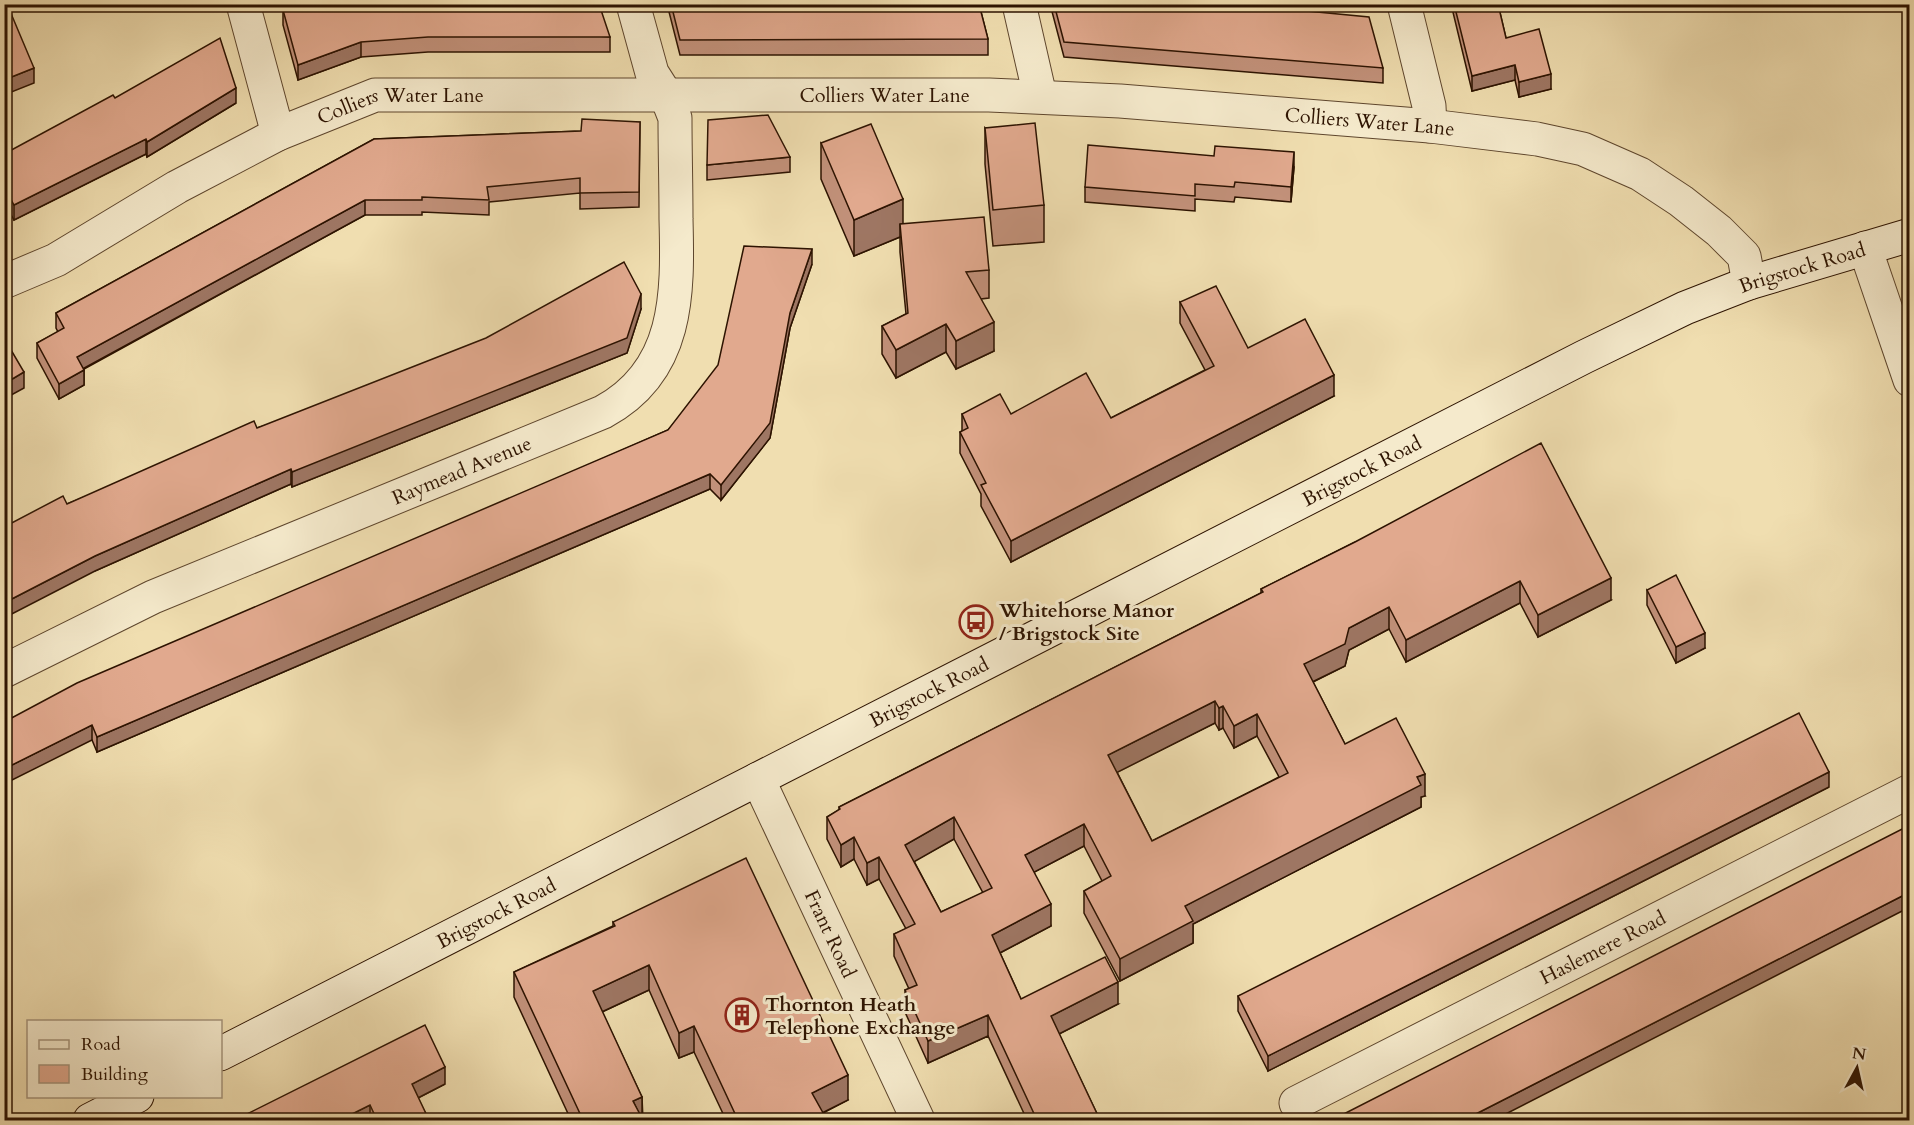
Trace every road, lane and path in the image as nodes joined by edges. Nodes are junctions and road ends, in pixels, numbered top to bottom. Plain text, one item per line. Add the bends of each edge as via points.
1 (243, 4) edge
2 (633, 4) edge
3 (1019, 4) edge
4 (1404, 4) edge
5 (666, 95) junction
6 (1040, 96) junction
7 (1430, 126) junction
8 (278, 134) junction
9 (1910, 235) edge
10 (1865, 248) junction
11 (4, 282) edge
12 (1749, 283) junction
13 (1910, 380) edge
14 (4, 671) edge
15 (758, 779) junction
16 (1910, 791) edge
17 (222, 1053) edge
18 (133, 1098) edge
19 (1296, 1103) dead end
20 (90, 1120) edge
21 (918, 1120) edge

1 - 8 street
2 - 5 street, Raymead Avenue via 652,74
3 - 6 street
4 - 7 street via 1429,106
5 - 6 street, Colliers Water Lane
5 - 8 street, Colliers Water Lane via 375,94
5 - 14 street, Raymead Avenue via 675,118 675,302 659,357 621,402 153,597
6 - 7 street, Colliers Water Lane
7 - 12 street, Colliers Water Lane via 1537,139 1583,149 1640,174 1725,237 1744,256
8 - 11 street, Colliers Water Lane via 177,187 56,260
9 - 10 street, Brigstock Road
10 - 12 street, Brigstock Road
10 - 13 street
12 - 15 street, Brigstock Road via 1685,308 1584,357
15 - 17 street, Brigstock Road
15 - 21 street, Frant Road
16 - 19 street, Haslemere Road
18 - 20 street

